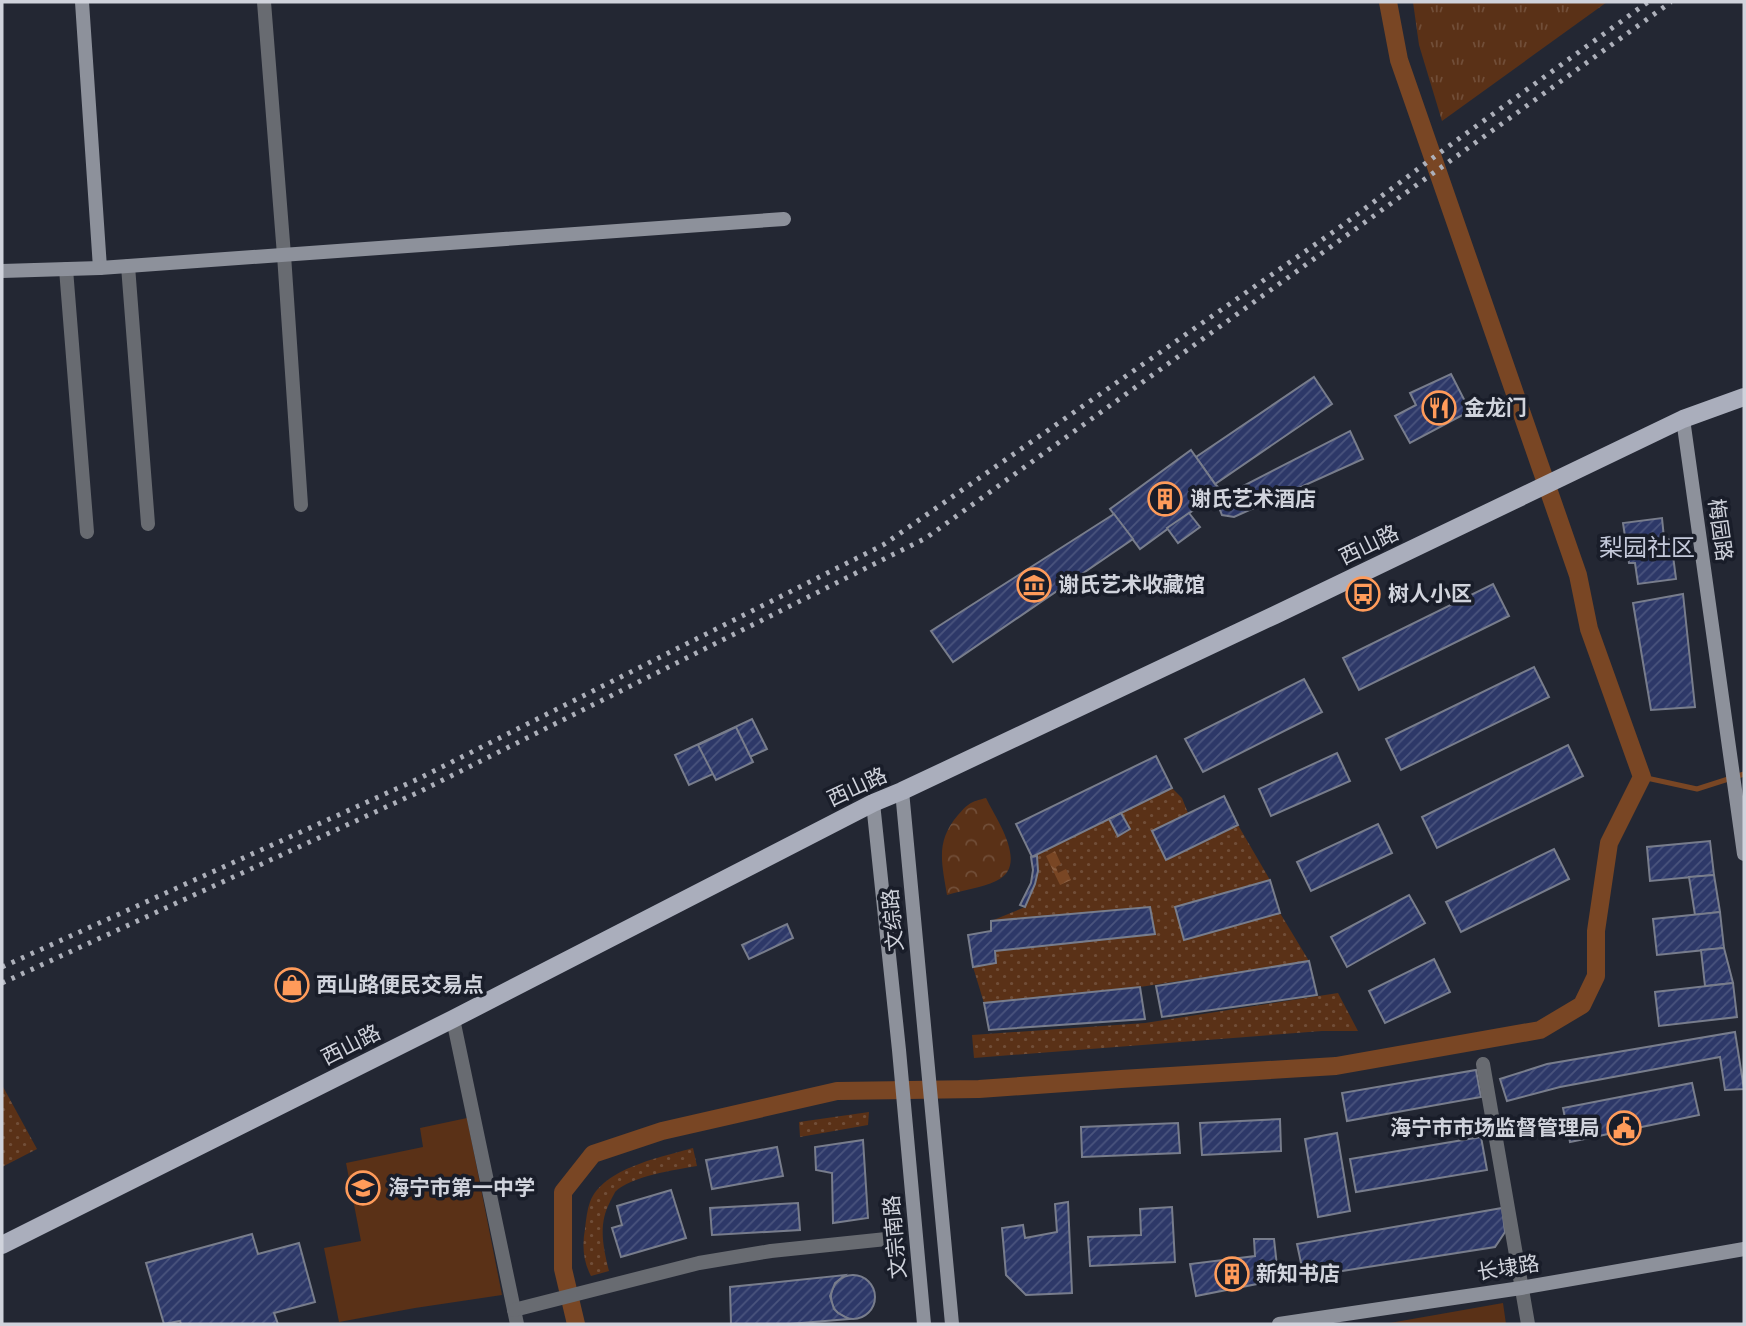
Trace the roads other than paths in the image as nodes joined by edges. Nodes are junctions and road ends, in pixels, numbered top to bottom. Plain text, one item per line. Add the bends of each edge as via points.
1 (82, 2) edge
2 (264, 2) edge
3 (784, 219) dead end
4 (284, 255) junction
5 (128, 266) junction
6 (100, 268) junction
7 (66, 269) junction
8 (2, 271) edge
9 (1744, 397) edge
10 (1683, 419) junction
11 (301, 505) dead end
12 (148, 524) dead end
13 (87, 532) dead end
14 (902, 791) junction
15 (873, 803) junction
16 (1744, 855) edge
17 (453, 1019) junction
18 (1483, 1064) dead end
19 (896, 1238) dead end
20 (2, 1245) edge
21 (1744, 1249) edge
22 (1521, 1288) junction
23 (516, 1317) edge
24 (924, 1324) edge
25 (952, 1324) edge
26 (1279, 1324) edge
27 (1528, 1324) edge

1 - 6 street
2 - 4 street
3 - 4 street
4 - 5 street
4 - 11 street
5 - 6 street
5 - 12 street
6 - 7 street
7 - 8 street
7 - 13 street
9 - 10 main road, 西山路
10 - 14 main road, 西山路
10 - 16 street, 梅园路
14 - 15 main road, 西山路
14 - 25 street, 文综路
15 - 17 main road, 西山路
15 - 24 street, 文宗南路
17 - 20 main road, 西山路
17 - 23 street
18 - 22 street
19 - 23 street via 699,1263 531,1306
21 - 22 street, 长埭路
22 - 26 street, 长埭路
22 - 27 street

